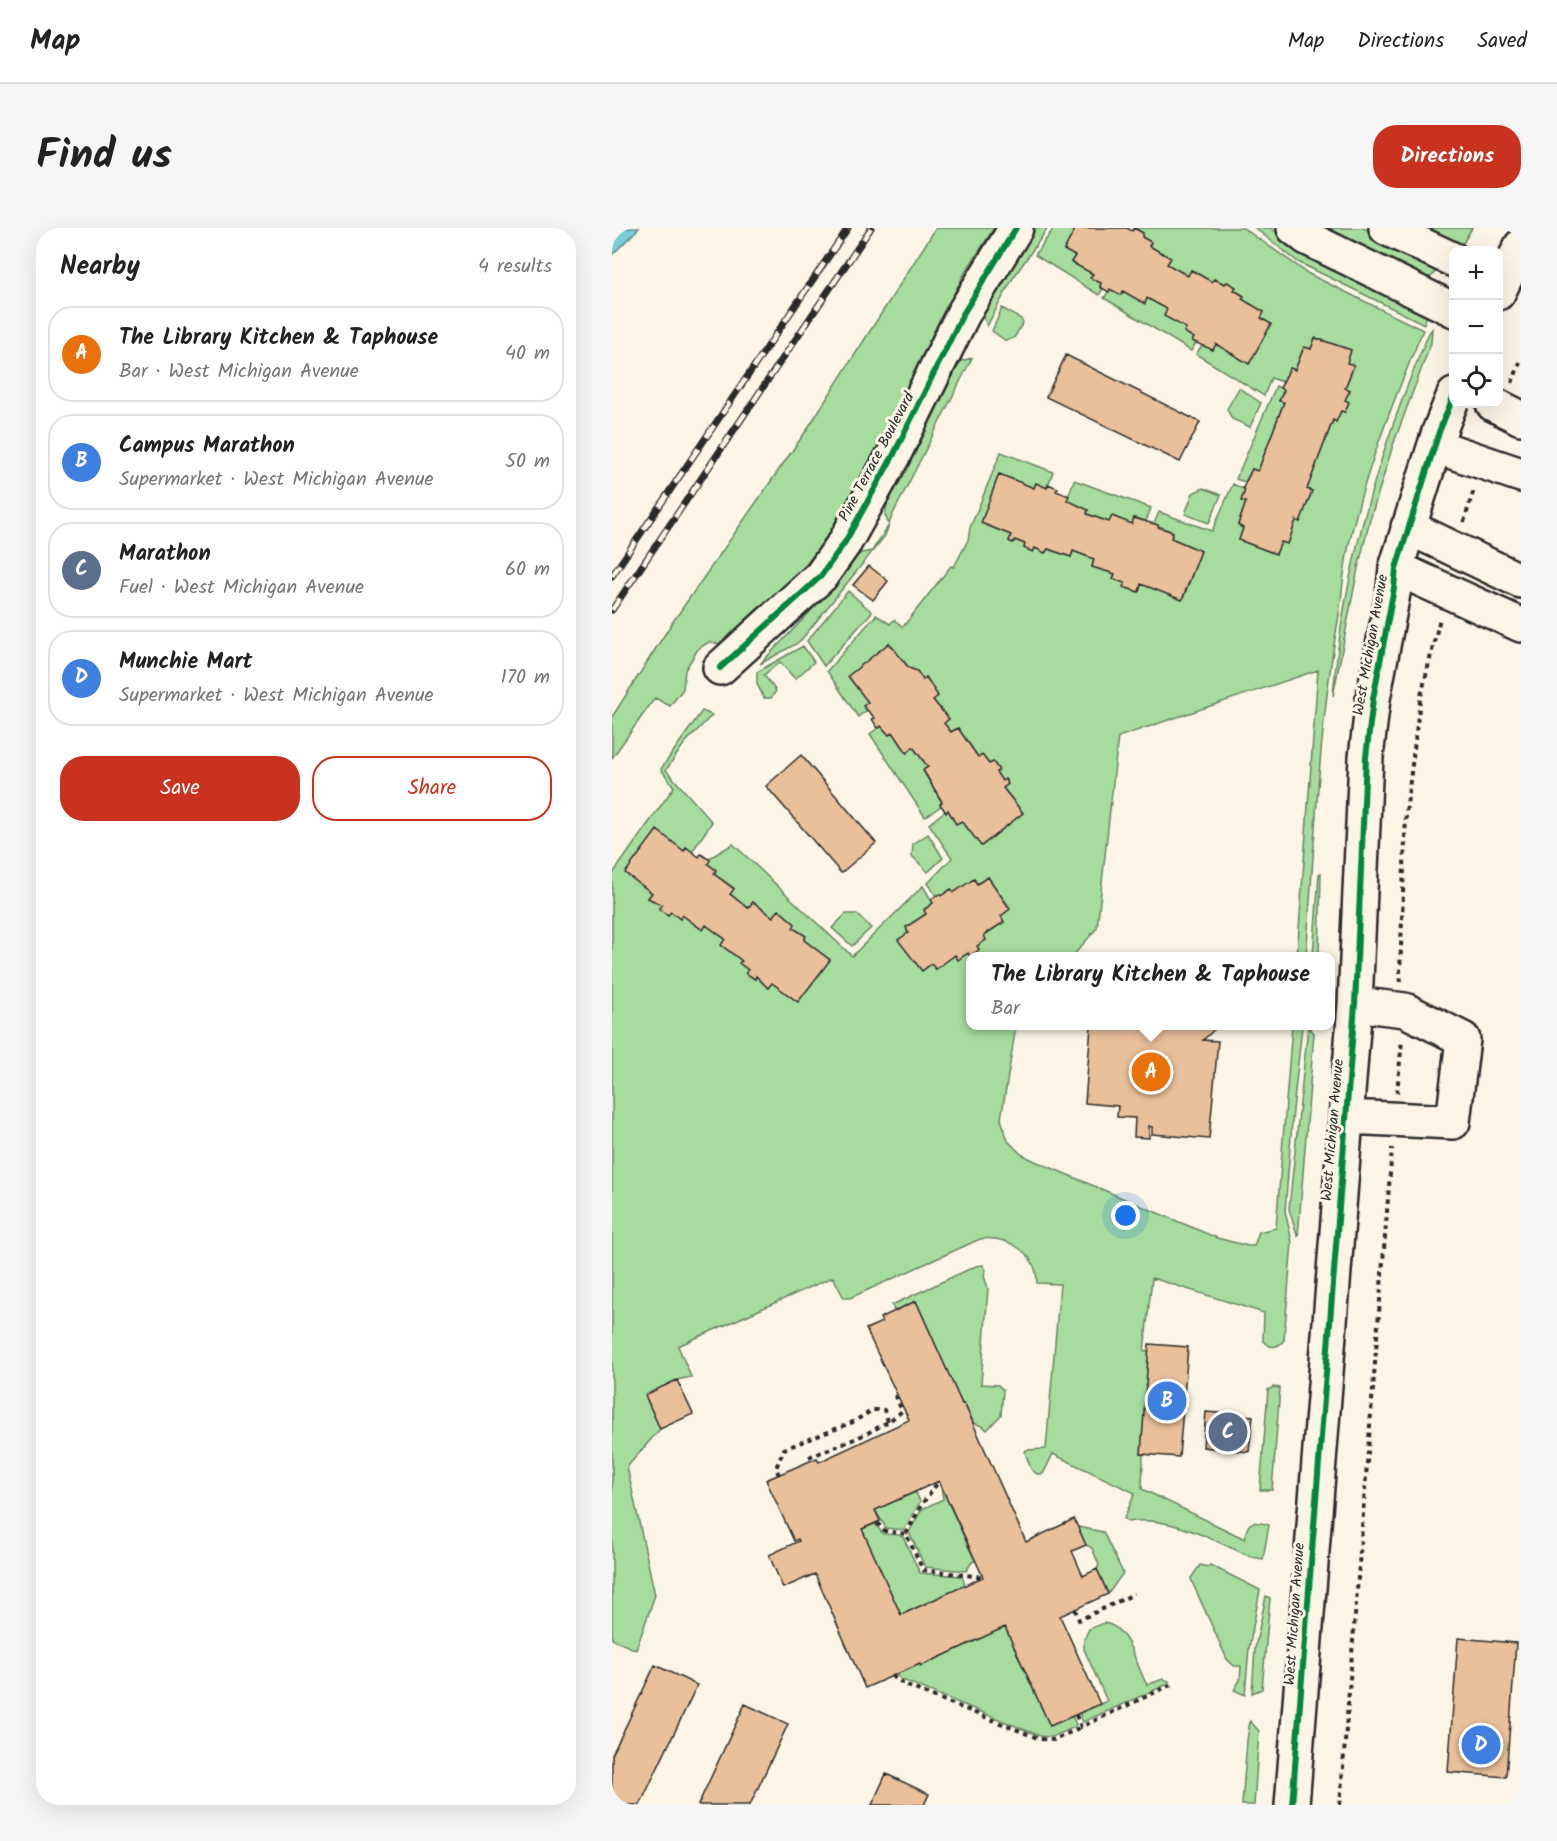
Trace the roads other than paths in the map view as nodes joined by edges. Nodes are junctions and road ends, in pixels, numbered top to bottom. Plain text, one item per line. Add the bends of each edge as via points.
1 (1016, 228) edge
2 (1294, 228) edge
3 (1386, 228) edge
4 (1520, 249) edge
5 (1449, 259) edge
6 (1503, 281) edge
7 (1449, 308) edge
8 (1449, 408) edge
9 (1435, 446) junction
10 (1521, 475) edge
11 (1408, 527) junction
12 (1396, 568) junction
13 (1521, 581) edge
14 (1521, 625) edge
15 (720, 668) dead end
16 (1355, 1004) junction
17 (1346, 1117) junction
18 (1292, 1805) edge

1 - 15 street, Pine Terrace Boulevard via 963,314 893,456 845,542 821,576
2 - 7 street
3 - 5 street
4 - 6 street
8 - 9 street, West Michigan Avenue
9 - 10 street
9 - 11 street, West Michigan Avenue
11 - 12 street, West Michigan Avenue
11 - 13 street
12 - 14 street
12 - 16 street, West Michigan Avenue via 1366,757
16 - 17 street, West Michigan Avenue
16 - 17 street via 1405,1010 1463,1039 1453,1122
17 - 18 street, West Michigan Avenue

